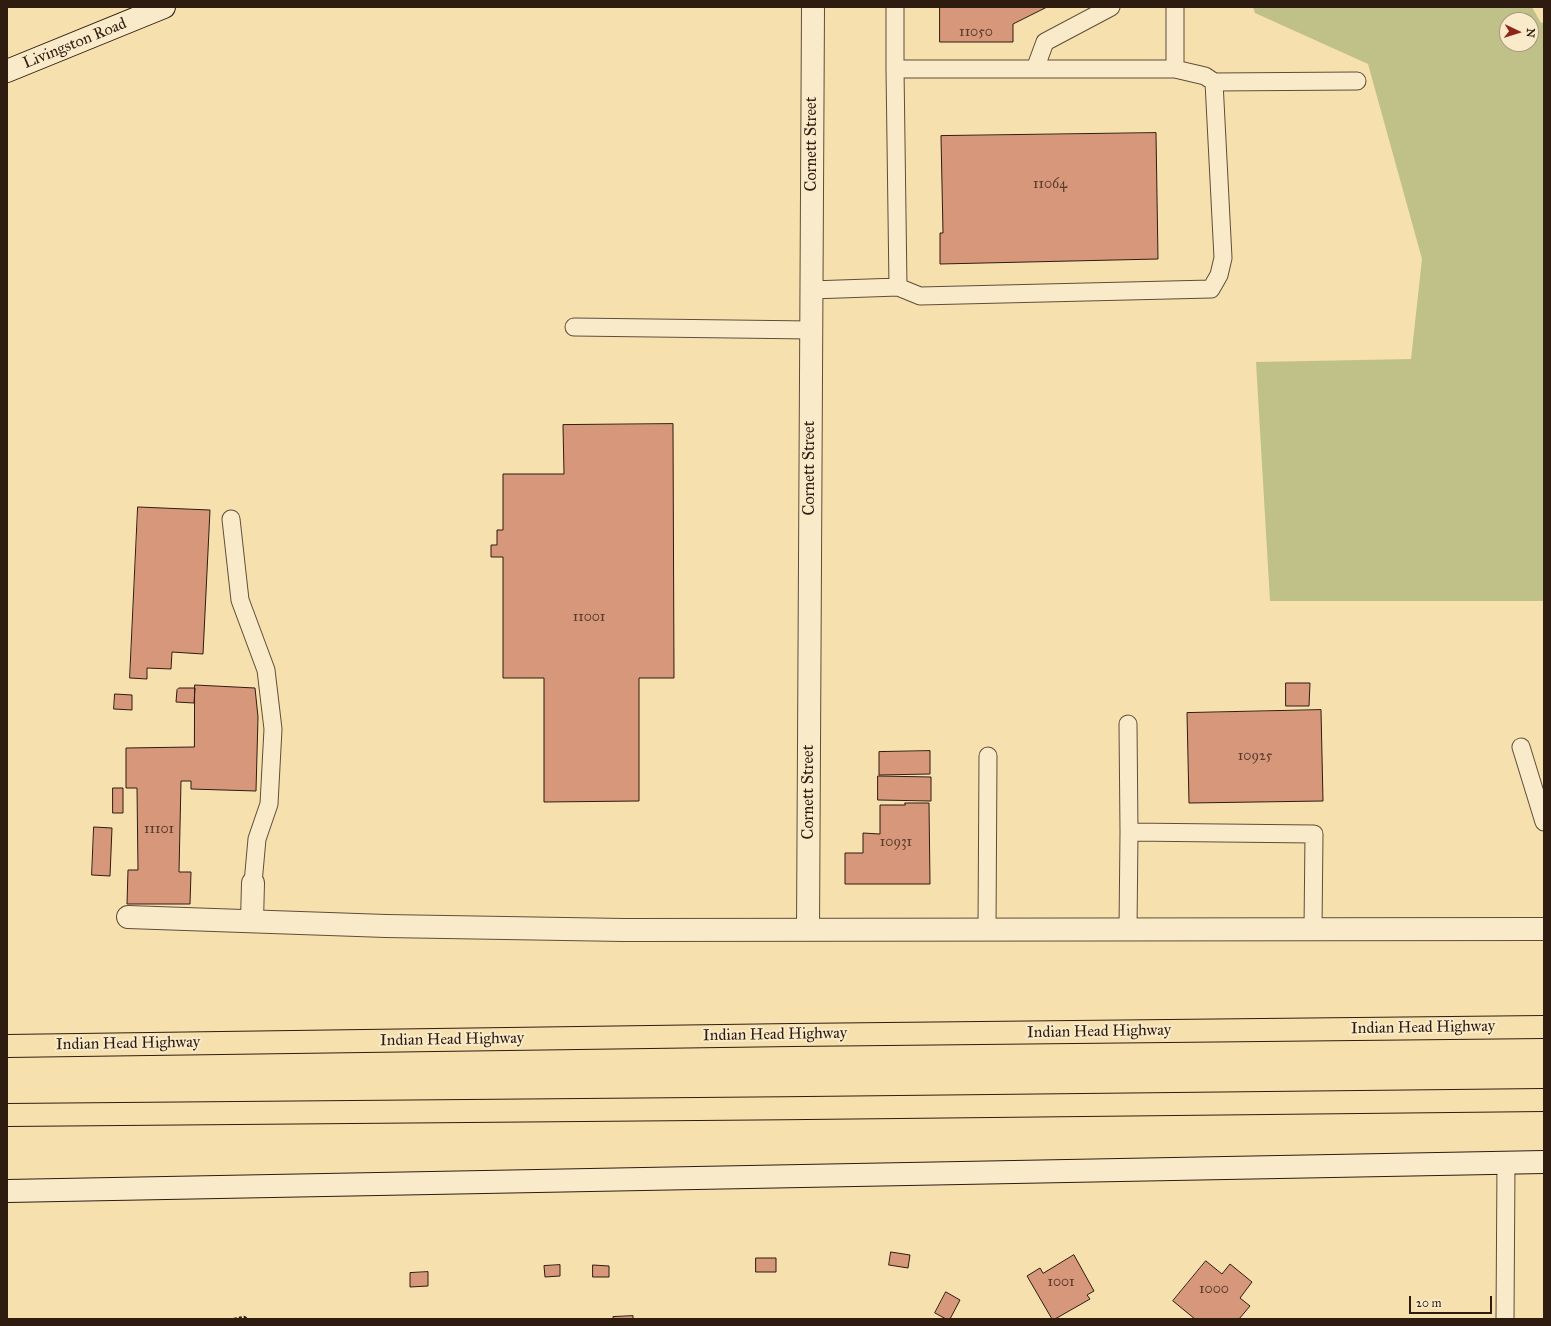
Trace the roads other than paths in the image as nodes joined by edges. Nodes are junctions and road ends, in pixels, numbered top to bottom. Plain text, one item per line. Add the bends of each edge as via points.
1 (164, 7) edge
2 (812, 7) edge
3 (895, 7) edge
4 (1111, 7) edge
5 (1175, 7) edge
6 (1036, 69) junction
7 (1174, 69) junction
8 (895, 70) junction
9 (7, 71) edge
10 (1357, 81) dead end
11 (1214, 82) junction
12 (898, 288) junction
13 (811, 290) junction
14 (574, 327) dead end
15 (811, 330) junction
16 (230, 519) dead end
17 (1128, 724) dead end
18 (1520, 747) dead end
19 (988, 756) dead end
20 (1544, 822) edge
21 (1129, 832) junction
22 (253, 883) joint
23 (128, 917) dead end
24 (252, 921) junction
25 (1313, 929) junction
26 (1544, 929) edge
27 (808, 930) junction
28 (987, 930) junction
29 (1128, 930) junction
30 (1544, 1027) edge
31 (7, 1046) edge
32 (1544, 1100) edge
33 (7, 1115) edge
34 (1544, 1162) edge
35 (1506, 1163) junction
36 (7, 1191) edge
37 (1505, 1319) edge

1 - 9 street, Livingston Road
2 - 13 street, Cornett Street
3 - 8 lane
4 - 6 lane via 1045,42
5 - 7 lane
6 - 7 lane
6 - 8 lane
7 - 11 lane via 1205,76
8 - 12 lane
10 - 11 lane
11 - 12 lane via 1223,258 1219,275 1211,289 920,296
12 - 13 lane
13 - 15 street, Cornett Street
14 - 15 lane
15 - 27 street, Cornett Street
16 - 22 lane via 240,600 266,670 273,729 269,804 257,839
17 - 21 lane
18 - 20 lane
19 - 28 lane
21 - 25 lane via 1314,834
21 - 29 lane
22 - 24 street
23 - 24 street
24 - 27 street via 616,930
25 - 26 street
25 - 29 street
27 - 28 street
28 - 29 street
30 - 31 highway, Indian Head Highway
32 - 33 highway
34 - 35 street
35 - 36 street
35 - 37 lane

